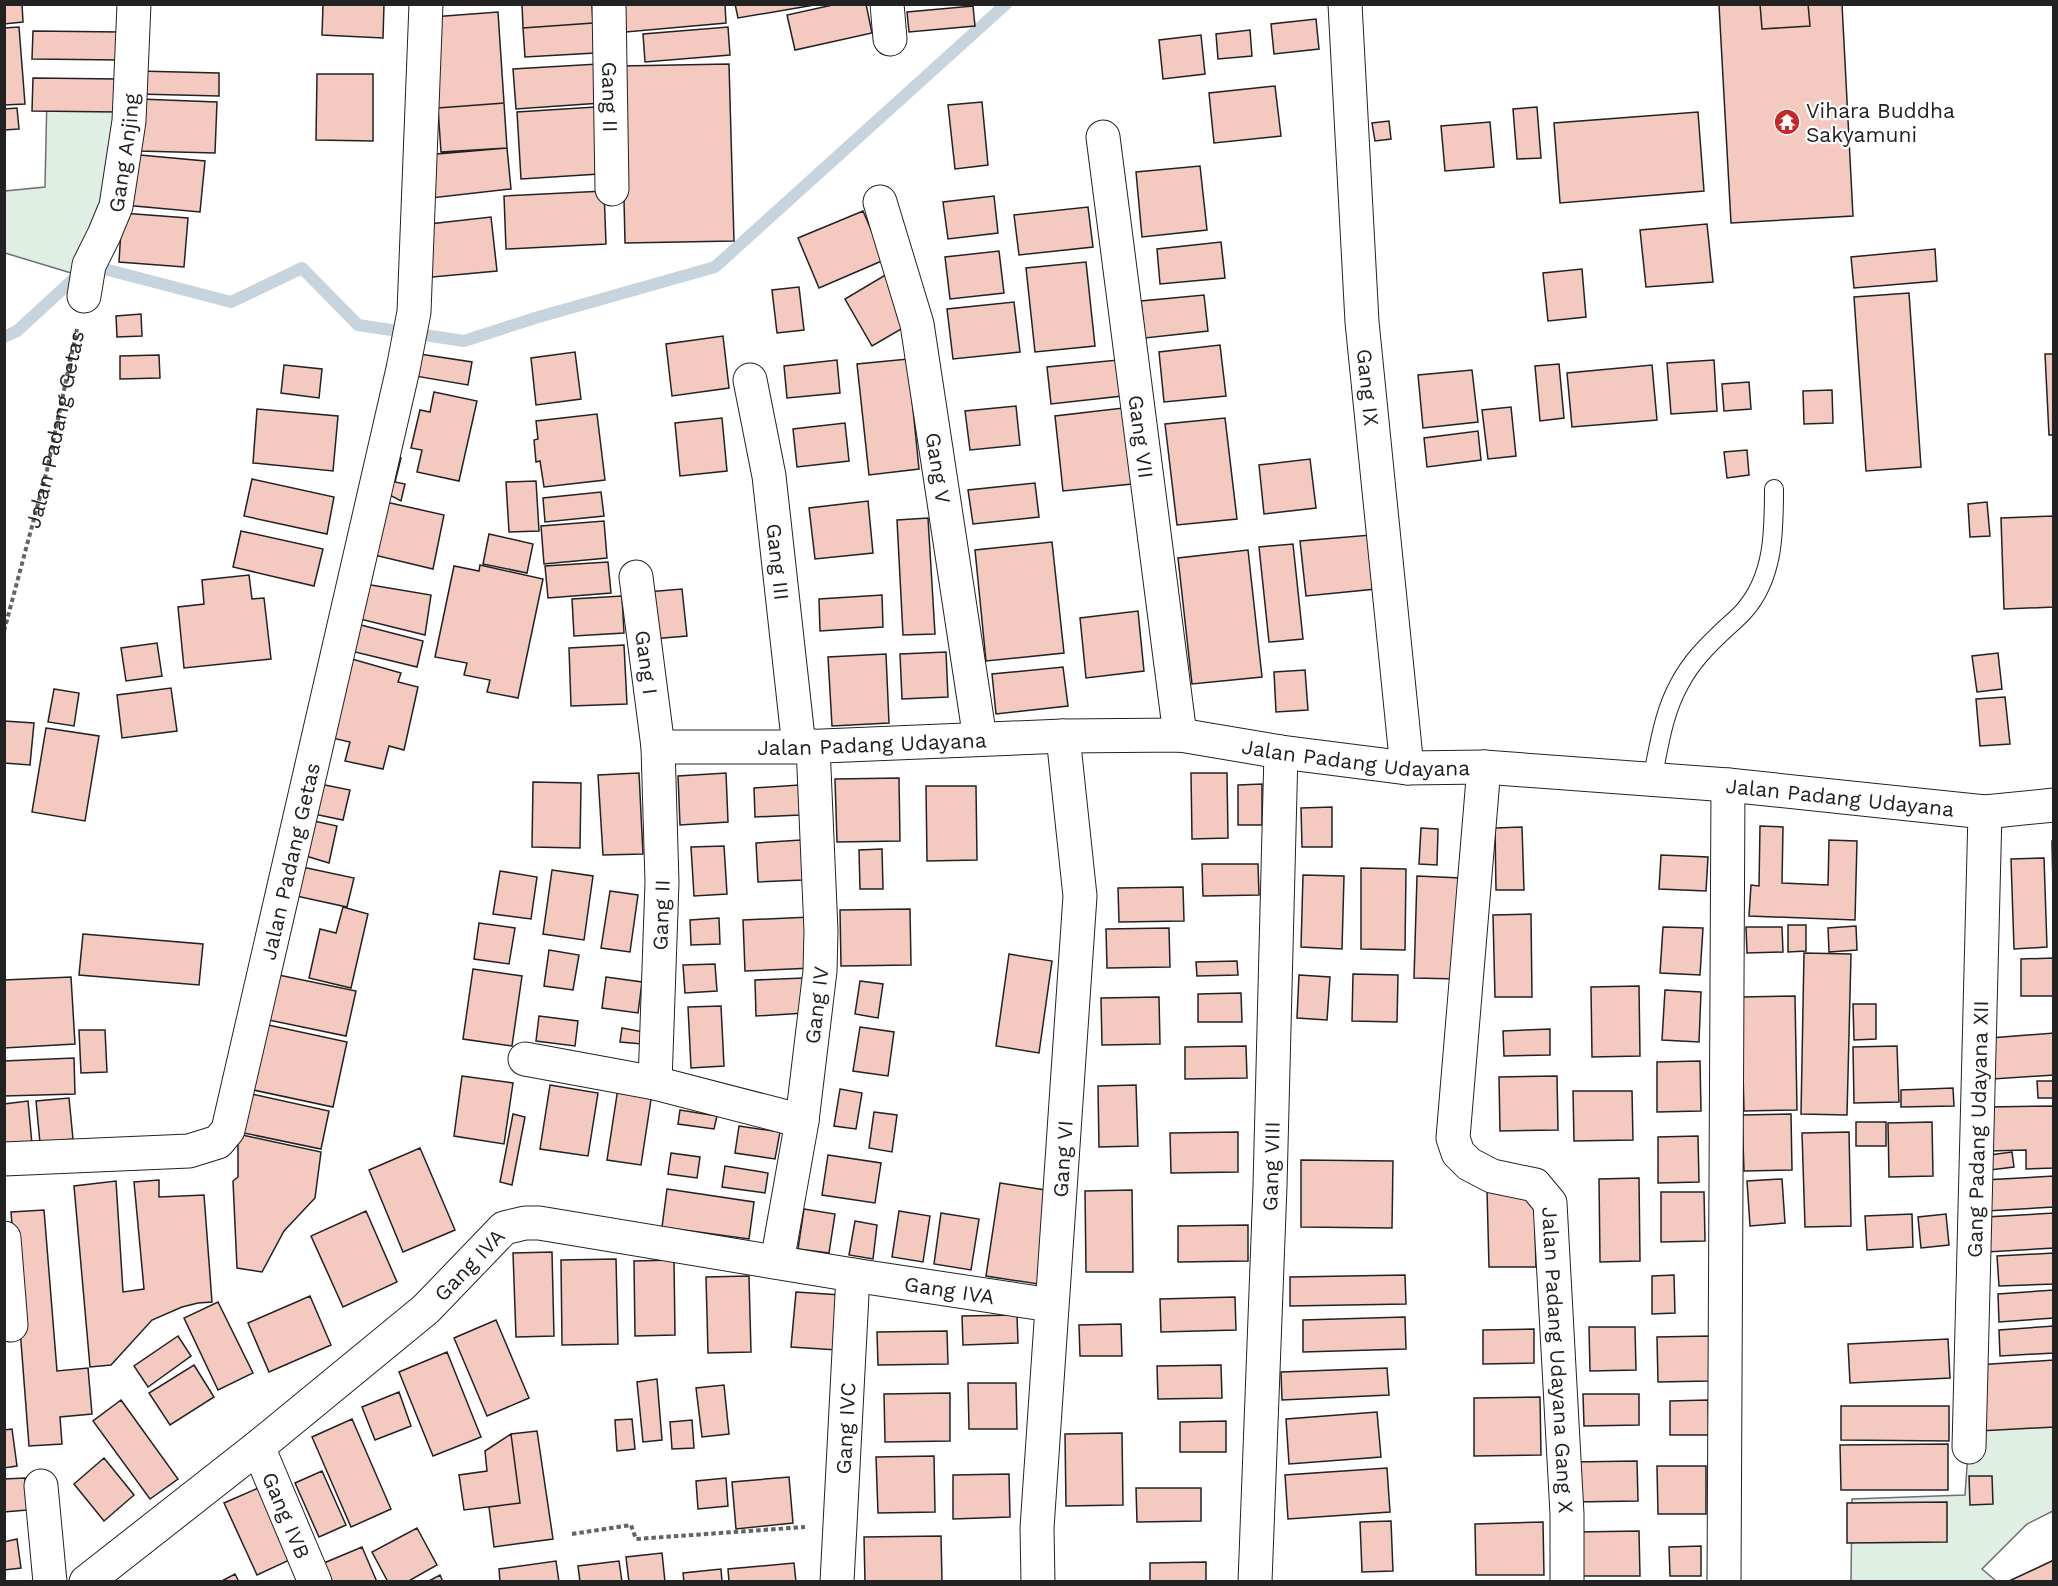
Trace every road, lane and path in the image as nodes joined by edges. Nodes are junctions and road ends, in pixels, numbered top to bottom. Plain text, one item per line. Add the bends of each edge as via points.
1 (134, 4) edge
2 (426, 4) edge
3 (609, 4) edge
4 (887, 4) edge
5 (1346, 4) edge
6 (890, 39) dead end
7 (1103, 137) dead end
8 (612, 189) dead end
9 (880, 202) dead end
10 (84, 296) joint
11 (750, 380) dead end
12 (1774, 489) dead end
13 (636, 577) dead end
14 (4, 631) edge
15 (1180, 735) junction
16 (1063, 736) junction
17 (980, 739) junction
18 (658, 747) junction
19 (806, 747) junction
20 (1281, 752) junction
21 (1484, 767) junction
22 (1407, 768) junction
23 (1652, 780) junction
24 (1728, 785) junction
25 (2054, 805) edge
26 (1985, 812) junction
27 (525, 1059) dead end
28 (655, 1083) junction
29 (802, 1121) junction
30 (4, 1159) edge
31 (4, 1238) edge
32 (777, 1262) junction
33 (853, 1275) junction
34 (1051, 1305) junction
35 (11, 1325) dead end
36 (258, 1447) junction
37 (1969, 1447) dead end
38 (41, 1486) dead end
39 (838, 1524) junction
40 (572, 1534) dead end
41 (50, 1581) edge
42 (86, 1581) edge
43 (315, 1581) edge
44 (837, 1581) edge
45 (1038, 1581) edge
46 (1255, 1581) edge
47 (1567, 1581) edge
48 (1724, 1581) edge

1 - 10 street, Gang Anjing via 129,120 116,206 89,265
2 - 30 street, Jalan Padang Getas via 414,312 228,1130 218,1142 189,1151
3 - 8 street, Gang II
4 - 6 street
5 - 22 street, Gang IX via 1362,322
7 - 15 street, Gang VII
9 - 17 street, Gang V via 917,324
10 - 14 path, Jalan Padang Getas via 47,470
11 - 19 street, Gang III via 769,476
12 - 23 lane via 1769,564 1744,612 1696,657 1680,682 1669,706
13 - 18 street, Gang I
15 - 16 street, Jalan Padang Udayana
15 - 20 street, Jalan Padang Udayana
16 - 17 street, Jalan Padang Udayana
16 - 34 street, Gang VI via 1080,896
17 - 19 street, Jalan Padang Udayana
18 - 19 street, Jalan Padang Udayana
18 - 28 street, Gang II via 662,882
19 - 29 street, Gang IV via 821,941
20 - 22 street, Jalan Padang Udayana
20 - 46 street, Gang VIII
21 - 22 street, Jalan Padang Udayana
21 - 23 street, Jalan Padang Udayana
21 - 47 street, Jalan Padang Udayana Gang X via 1453,1138 1458,1153 1469,1164 1492,1176 1535,1185 1550,1203 1567,1514
23 - 24 street, Jalan Padang Udayana
24 - 26 street, Jalan Padang Udayana
24 - 48 street
25 - 26 street, Jalan Padang Udayana
26 - 37 street, Gang Padang Udayana XII
27 - 28 street
28 - 29 street
29 - 32 street, Gang IV
31 - 35 street
32 - 33 street, Gang IVA
32 - 36 street, Gang IVA via 539,1223 509,1225 426,1309
33 - 34 street, Gang IVA
33 - 39 street, Gang IVC
34 - 45 street, Gang VI via 1037,1528
36 - 42 street, Gang IVA
36 - 43 street, Gang IVB
38 - 41 street
39 - 40 path via 636,1539 632,1525
39 - 44 street, Gang IVC

